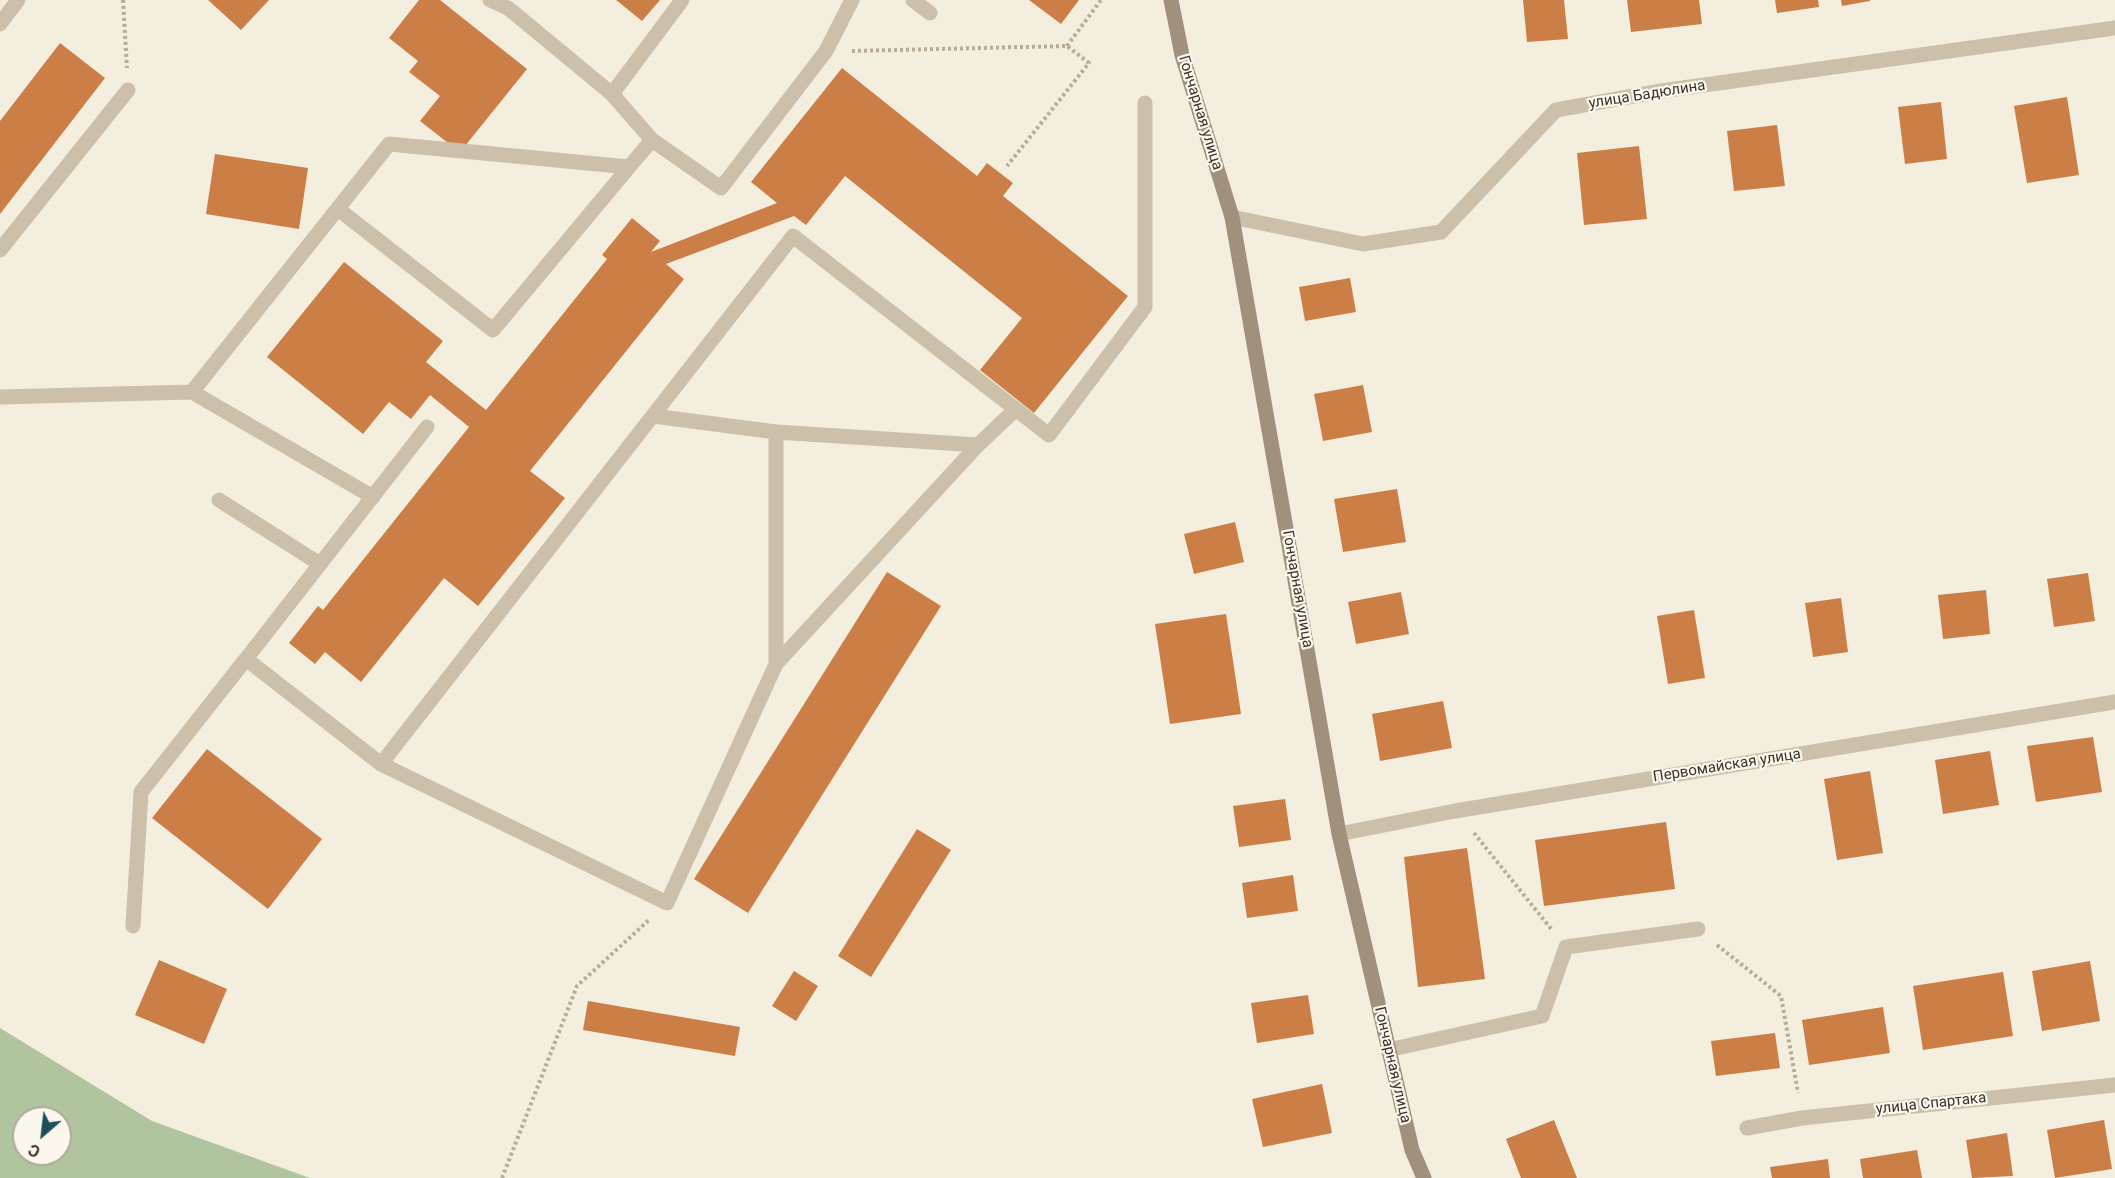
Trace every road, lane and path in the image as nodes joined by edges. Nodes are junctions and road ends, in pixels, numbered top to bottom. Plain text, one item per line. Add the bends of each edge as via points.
1 (18, 0) edge
2 (123, 0) edge
3 (490, 0) edge
4 (682, 0) edge
5 (852, 0) edge
6 (913, 0) edge
7 (1101, 0) edge
8 (1171, 0) edge
9 (930, 13) dead end
10 (0, 24) edge
11 (2115, 28) edge
12 (1066, 46) junction
13 (826, 51) junction
14 (128, 90) joint
15 (612, 94) junction
16 (1145, 104) dead end
17 (652, 140) junction
18 (1007, 166) dead end
19 (629, 167) junction
20 (338, 208) junction
21 (1232, 217) junction
22 (0, 250) edge
23 (192, 392) junction
24 (0, 397) edge
25 (1016, 409) junction
26 (653, 416) junction
27 (428, 427) dead end
28 (776, 432) junction
29 (978, 445) junction
30 (373, 497) junction
31 (219, 501) dead end
32 (320, 564) junction
33 (246, 659) junction
34 (776, 664) junction
35 (2115, 702) edge
36 (381, 764) junction
37 (1455, 811) junction
38 (1339, 834) junction
39 (667, 903) junction
40 (133, 926) dead end
41 (1698, 929) joint
42 (1566, 947) junction
43 (1388, 1050) junction
44 (2115, 1085) edge
45 (1802, 1118) junction
46 (1747, 1128) dead end
47 (502, 1178) edge
48 (1424, 1178) edge

1 - 10 street
2 - 14 path
3 - 15 street via 508,8
4 - 15 street
5 - 13 street
6 - 9 street
7 - 12 path
8 - 21 street, Гончарная улица via 1182,55
11 - 21 street, улица Бадюлина via 1661,91 1556,111 1440,232 1364,244
12 - 13 path
12 - 18 path via 1089,63
13 - 17 street via 722,188
14 - 22 street
15 - 17 street
16 - 25 street via 1145,307 1049,435
17 - 19 street
19 - 20 street via 389,144
19 - 20 street via 493,330
20 - 23 street
21 - 38 street, Гончарная улица
23 - 24 street
23 - 30 street
25 - 26 street via 793,236
25 - 29 street
26 - 28 street
26 - 36 street
27 - 30 street
28 - 29 street
28 - 34 street
29 - 34 street
30 - 32 street
31 - 32 street
32 - 33 street
33 - 36 street
33 - 40 street via 141,792
34 - 39 street
35 - 37 street, Первомайская улица
36 - 39 street
37 - 38 street, Первомайская улица
37 - 42 path
38 - 43 street, Гончарная улица
39 - 47 path via 577,986
41 - 42 street
41 - 45 path via 1781,996
42 - 43 street via 1542,1016
43 - 48 street, Гончарная улица via 1412,1150
44 - 45 street, улица Спартака
45 - 46 street, улица Спартака

